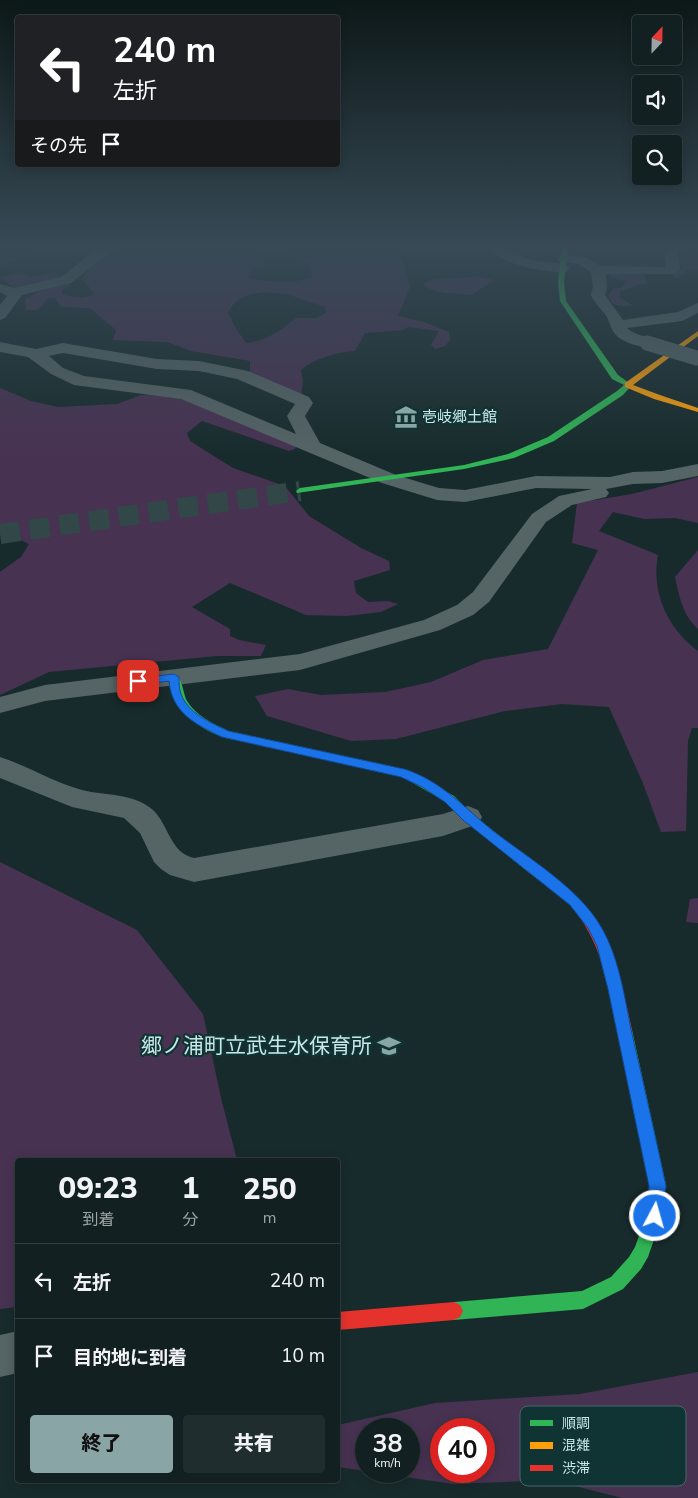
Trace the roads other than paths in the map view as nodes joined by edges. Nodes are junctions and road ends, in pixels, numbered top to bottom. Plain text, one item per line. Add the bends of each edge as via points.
1 (572, 316) edge
2 (613, 316) edge
3 (682, 316) edge
4 (619, 325) junction
5 (698, 333) edge
6 (0, 347) edge
7 (35, 354) junction
8 (698, 358) edge
9 (628, 385) junction
10 (698, 410) edge
11 (312, 447) junction
12 (698, 470) edge
13 (662, 477) junction
14 (389, 478) junction
15 (300, 491) tunnel mouth
16 (174, 677) junction
17 (0, 705) edge
18 (0, 767) edge
19 (468, 817) junction
20 (340, 1321) edge
21 (15, 1353) edge
22 (0, 1356) edge

1 - 9 street via 615,377
2 - 4 street
3 - 4 street
4 - 8 street, bridge via 626,336
5 - 9 street
6 - 7 street
7 - 11 street via 57,371 75,379 185,394
7 - 11 street via 74,349 242,375 303,401 296,416
9 - 10 street
9 - 14 street via 574,426 529,450 464,467
11 - 14 street
12 - 13 street
13 - 14 street via 610,483 536,482 465,496 437,494
13 - 16 street via 634,488 566,500 552,508 540,518 481,597 451,618 300,662
14 - 15 street
16 - 17 street via 44,693
16 - 19 street via 176,695 190,714 226,734 404,773 450,799
18 - 19 street via 83,800 135,812 146,820 171,863 180,869 194,870 443,825
19 - 20 street via 574,901 604,946 658,1186 655,1216 644,1247 619,1282 583,1300
21 - 22 street

